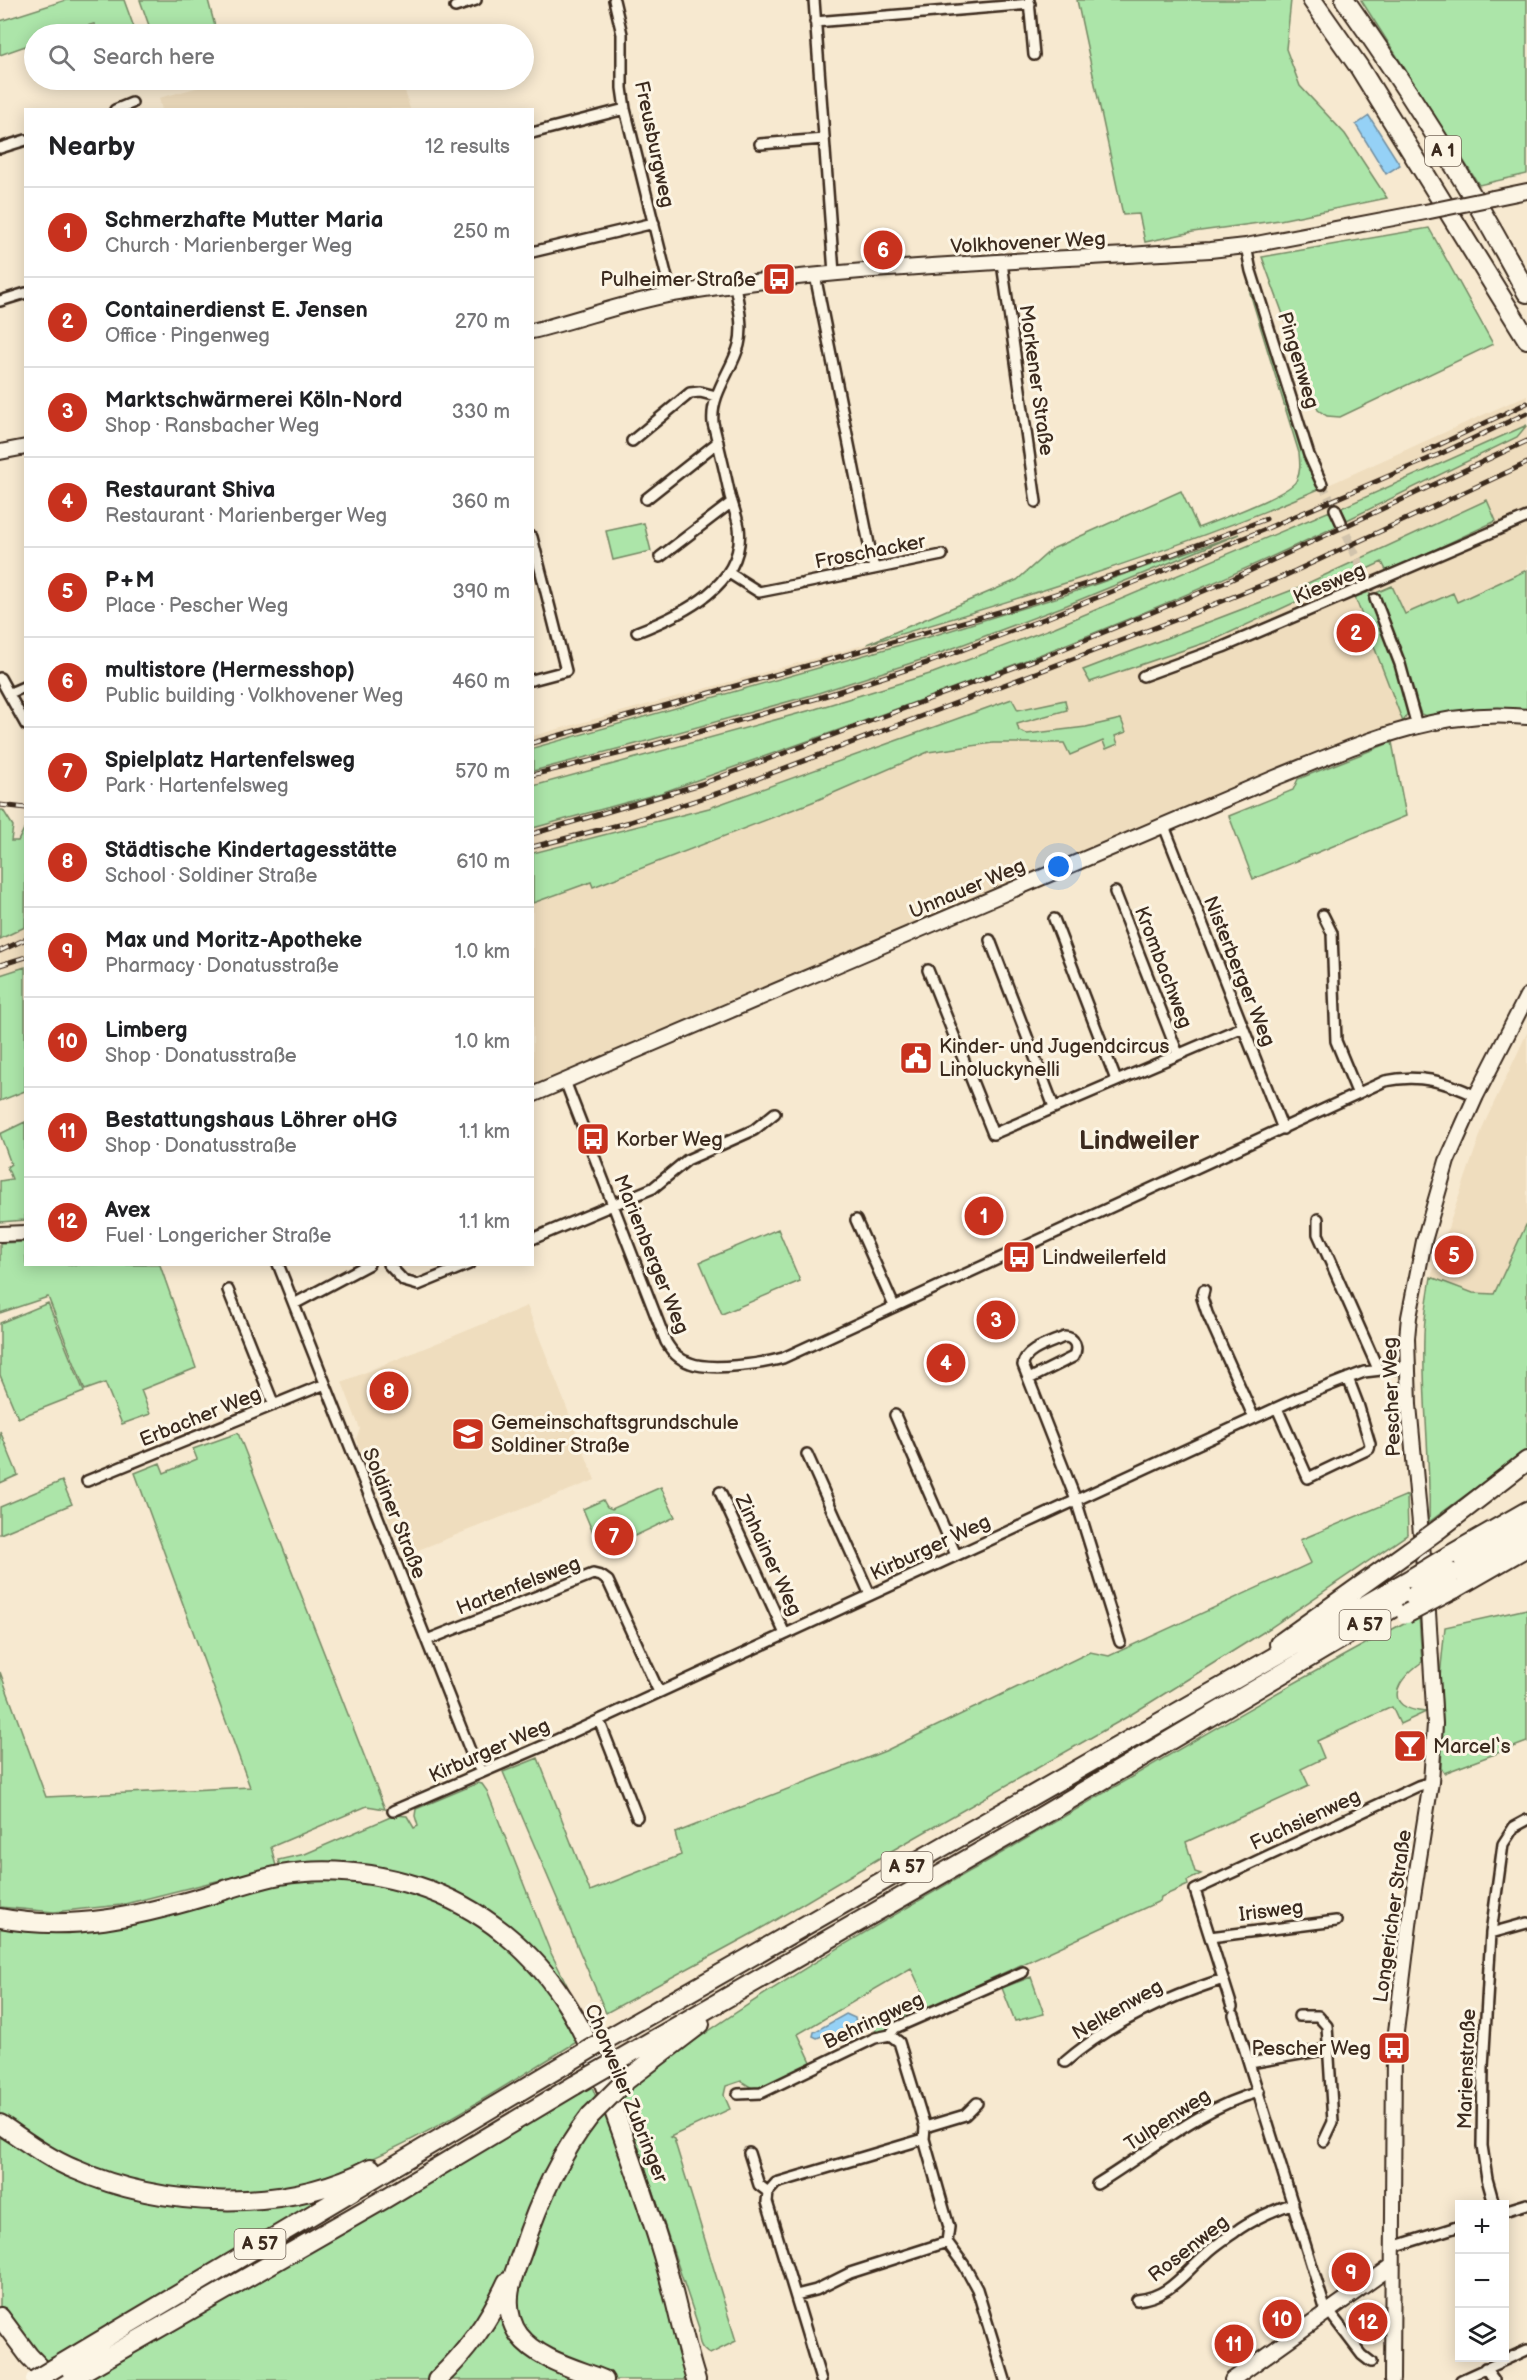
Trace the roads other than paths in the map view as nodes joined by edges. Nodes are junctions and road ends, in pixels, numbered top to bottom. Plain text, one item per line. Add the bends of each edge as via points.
1 (476, 0) edge
2 (614, 0) edge
3 (814, 0) edge
4 (1312, 0) edge
5 (1345, 0) edge
6 (1030, 2) edge
7 (455, 7) dead end
8 (815, 22) junction
9 (1034, 55) dead end
10 (132, 103) dead end
11 (120, 108) edge
12 (626, 109) junction
13 (534, 132) edge
14 (824, 139) junction
15 (24, 141) edge
16 (760, 144) dead end
17 (0, 148) edge
18 (1527, 191) edge
19 (654, 223) junction
20 (1246, 246) junction
21 (534, 252) edge
22 (1002, 263) junction
23 (834, 273) junction
24 (815, 275) junction
25 (735, 285) junction
26 (1527, 293) edge
27 (24, 294) edge
28 (671, 294) junction
29 (0, 301) edge
30 (534, 330) edge
31 (1527, 339) edge
32 (716, 396) junction
33 (632, 441) dead end
34 (718, 442) junction
35 (24, 447) edge
36 (0, 452) edge
37 (1322, 484) tunnel mouth
38 (646, 499) dead end
39 (732, 502) junction
40 (1036, 502) dead end
41 (1335, 510) tunnel mouth
42 (1527, 517) edge
43 (1341, 522) tunnel mouth
44 (534, 545) edge
45 (942, 555) dead end
46 (660, 557) dead end
47 (874, 569) junction
48 (729, 573) junction
49 (1375, 599) tunnel mouth
50 (637, 632) dead end
51 (1143, 676) dead end
52 (0, 678) edge
53 (534, 679) edge
54 (24, 687) edge
55 (10, 693) junction
56 (1527, 717) edge
57 (24, 721) edge
58 (1417, 726) junction
59 (1164, 826) junction
60 (1115, 892) dead end
61 (1323, 915) dead end
62 (1054, 919) dead end
63 (990, 940) dead end
64 (928, 970) dead end
65 (1527, 996) edge
66 (1243, 1028) junction
67 (1178, 1054) junction
68 (1116, 1080) junction
69 (565, 1081) junction
70 (1357, 1092) junction
71 (534, 1094) edge
72 (1476, 1096) junction
73 (1054, 1107) junction
74 (775, 1113) dead end
75 (1283, 1129) junction
76 (614, 1206) junction
77 (1318, 1219) dead end
78 (856, 1220) dead end
79 (24, 1233) edge
80 (0, 1234) edge
81 (534, 1238) edge
82 (279, 1266) edge
83 (365, 1266) edge
84 (390, 1266) edge
85 (464, 1266) edge
86 (228, 1290) dead end
87 (1204, 1290) dead end
88 (294, 1304) junction
89 (894, 1306) junction
90 (1407, 1368) junction
91 (1378, 1369) junction
92 (1348, 1378) junction
93 (1029, 1379) junction
94 (325, 1384) junction
95 (274, 1405) junction
96 (1277, 1408) junction
97 (895, 1415) dead end
98 (1254, 1418) junction
99 (807, 1454) dead end
100 (1527, 1461) edge
101 (87, 1481) dead end
102 (720, 1492) dead end
103 (1076, 1500) junction
104 (1527, 1511) edge
105 (1527, 1530) edge
106 (1527, 1549) edge
107 (956, 1555) junction
108 (1452, 1572) junction
109 (1413, 1587) junction
110 (870, 1595) junction
111 (785, 1634) junction
112 (426, 1640) junction
113 (1120, 1642) dead end
114 (1316, 1654) junction
115 (659, 1692) junction
116 (1208, 1694) junction
117 (599, 1720) junction
118 (483, 1772) junction
119 (1431, 1782) junction
120 (393, 1812) dead end
121 (637, 1817) dead end
122 (1527, 1820) edge
123 (0, 1918) edge
124 (1336, 1921) dead end
125 (1527, 1923) edge
126 (1491, 1933) junction
127 (1210, 1937) junction
128 (784, 1963) junction
129 (1023, 1972) dead end
130 (1223, 1979) junction
131 (1299, 2016) dead end
132 (890, 2035) junction
133 (1329, 2049) junction
134 (1065, 2062) dead end
135 (1250, 2063) junction
136 (1259, 2092) junction
137 (738, 2094) dead end
138 (977, 2103) dead end
139 (0, 2124) edge
140 (462, 2125) junction
141 (925, 2127) junction
142 (0, 2133) edge
143 (924, 2139) junction
144 (1324, 2141) dead end
145 (33, 2147) junction
146 (749, 2153) dead end
147 (1097, 2184) dead end
148 (768, 2192) junction
149 (1493, 2200) edge
150 (1293, 2203) junction
151 (1527, 2204) edge
152 (1509, 2209) edge
153 (1455, 2228) edge
154 (528, 2234) junction
155 (947, 2242) junction
156 (1392, 2247) junction
157 (1392, 2266) junction
158 (796, 2295) junction
159 (1137, 2300) dead end
160 (1329, 2311) junction
161 (0, 2318) edge
162 (1527, 2350) edge
163 (1371, 2362) dead end
164 (1485, 2368) junction
165 (62, 2376) edge
166 (1239, 2378) edge
167 (35, 2380) edge
168 (437, 2380) edge
169 (604, 2380) edge
170 (696, 2380) edge
171 (821, 2380) edge
172 (1005, 2380) edge
173 (1392, 2380) edge
174 (1461, 2380) edge
175 (1494, 2380) edge

1 - 7 street
2 - 12 street, Freusburgweg via 622,34
3 - 8 street
4 - 31 highway, A 1 via 1359,67
5 - 26 highway, A 1 via 1499,240
6 - 8 street
6 - 9 street
8 - 14 street
10 - 11 street
12 - 13 street
12 - 19 street, Freusburgweg
14 - 16 street
14 - 23 street
15 - 17 street
18 - 20 street, Volkhovener Weg, bridge
19 - 21 street
19 - 28 street, Freusburgweg
20 - 22 street, Volkhovener Weg
20 - 37 street, Pingenweg via 1302,433
22 - 23 street, Volkhovener Weg
22 - 40 street, Morkener Straße
23 - 24 street, Volkhovener Weg
24 - 25 street, Volkhovener Weg
24 - 47 street
25 - 28 street, Volkhovener Weg
25 - 32 street via 740,338
27 - 29 street
28 - 30 street, Volkhovener Weg
32 - 33 street via 690,393
32 - 34 street via 713,418
34 - 38 street
34 - 39 street
35 - 36 street
39 - 46 street
39 - 48 street via 739,533
41 - 43 street
42 - 51 street, Kiesweg via 1222,648
44 - 53 street via 566,671
45 - 47 street, Froschacker
47 - 48 street, Froschacker via 759,592
48 - 50 street via 693,605
49 - 58 street via 1400,664
52 - 55 street
54 - 55 street
55 - 57 street
56 - 58 street, Unnauer Weg via 1488,716
58 - 59 street, Unnauer Weg via 1376,737
59 - 66 street, Nisterberger Weg
59 - 69 street, Unnauer Weg
60 - 67 street, Krombachweg
61 - 70 street via 1332,933 1336,1041
62 - 68 street
63 - 73 street
64 - 73 street, Krombachweg via 993,1134
65 - 72 street, Pescher Weg
66 - 67 street, Krombachweg
66 - 75 street, Nisterberger Weg
67 - 68 street, Krombachweg
68 - 73 street, Krombachweg
69 - 71 street, Unnauer Weg
69 - 76 street, Marienberger Weg
70 - 72 street, Marienberger Weg via 1385,1081 1417,1077 1441,1081
70 - 75 street, Marienberger Weg
72 - 90 street, Pescher Weg via 1447,1161 1424,1241 1409,1317
74 - 76 street via 754,1130 687,1160 653,1188
75 - 89 street, Marienberger Weg
76 - 81 street
76 - 89 street, Marienberger Weg via 666,1342 692,1365 770,1362
77 - 91 street via 1318,1234
78 - 89 street
79 - 80 street
82 - 88 street, Soldiner Straße
83 - 88 street
84 - 85 street via 404,1281 418,1285
86 - 95 street
87 - 98 street via 1202,1298 1207,1313
88 - 94 street, Soldiner Straße
90 - 91 street, Kirburger Weg
90 - 119 street, Pescher Weg via 1435,1709
91 - 92 street, Kirburger Weg
92 - 96 street, Kirburger Weg
92 - 96 street via 1359,1404 1369,1449 1308,1478
93 - 93 street via 1073,1357 1074,1342 1064,1337 1025,1356 1023,1365
93 - 103 street
94 - 95 street, Erbacher Weg
94 - 112 street, Soldiner Straße
95 - 101 street, Erbacher Weg
96 - 98 street, Kirburger Weg
97 - 107 street
98 - 103 street, Kirburger Weg
99 - 110 street
100 - 116 highway, bridge via 1409,1551
102 - 111 street, Zinhainer Weg
103 - 107 street, Kirburger Weg
103 - 113 street
104 - 108 highway, A 57
105 - 108 highway, A 57
106 - 108 highway via 1509,1558
107 - 110 street, Kirburger Weg
108 - 109 highway, A 57, bridge
108 - 114 highway, bridge via 1406,1614 1345,1646
109 - 114 highway, A 57
109 - 116 highway, A 57
110 - 111 street, Kirburger Weg
111 - 115 street, Kirburger Weg
112 - 115 street, Hartenfelsweg via 593,1574 608,1581
112 - 118 street, Soldiner Straße via 475,1763
114 - 128 highway, A 57
115 - 117 street, Kirburger Weg
116 - 140 highway, A 57, bridge
117 - 118 street, Kirburger Weg
117 - 121 street
118 - 120 street, Kirburger Weg
119 - 127 street, Fuchsienweg via 1195,1890
119 - 156 street, Longericher Straße via 1394,2048
122 - 126 street, Marienstraße via 1514,1827 1503,1844
123 - 170 highway, Chorweiler Zubringer via 46,1924 101,1921 144,1913 262,1879 316,1872 363,1873 394,1879 466,1906 526,1953 575,2018 650,2213
124 - 127 street, Irisweg
125 - 126 street
126 - 149 street, Marienstraße via 1482,2146
127 - 130 street
128 - 154 highway, bridge via 624,2082 590,2116 561,2158
128 - 165 highway, A 57, bridge via 386,2198
129 - 132 street, Behringweg via 895,2028
130 - 134 street, Nelkenweg via 1161,2001
130 - 135 street
131 - 133 street via 1318,2016 1327,2025
132 - 137 street, Behringweg via 875,2038 761,2093
132 - 141 street via 899,2042
133 - 135 street
133 - 144 street via 1333,2122
135 - 136 street
136 - 147 street, Tulpenweg via 1233,2100 1189,2123
136 - 150 street
138 - 141 street via 965,2115
139 - 145 highway
140 - 145 highway via 417,2143 365,2171 269,2198 186,2199 109,2183
140 - 165 highway, A 57
141 - 143 street
142 - 145 highway
143 - 148 street via 776,2183
143 - 155 street via 949,2227
146 - 148 street via 759,2185
148 - 158 street via 767,2202
150 - 159 street, Rosenweg via 1237,2230 1153,2299
150 - 160 street
151 - 152 street
153 - 156 street
154 - 168 highway via 483,2326
154 - 169 highway via 509,2290 514,2327 536,2350
155 - 158 street
155 - 172 street via 976,2289
156 - 157 street, Longericher Straße
157 - 160 street
157 - 173 street, Longericher Straße
158 - 171 street
160 - 163 street
160 - 166 street
161 - 165 highway via 29,2355
162 - 164 street
164 - 174 street
164 - 175 street
165 - 167 highway, A 57, bridge

